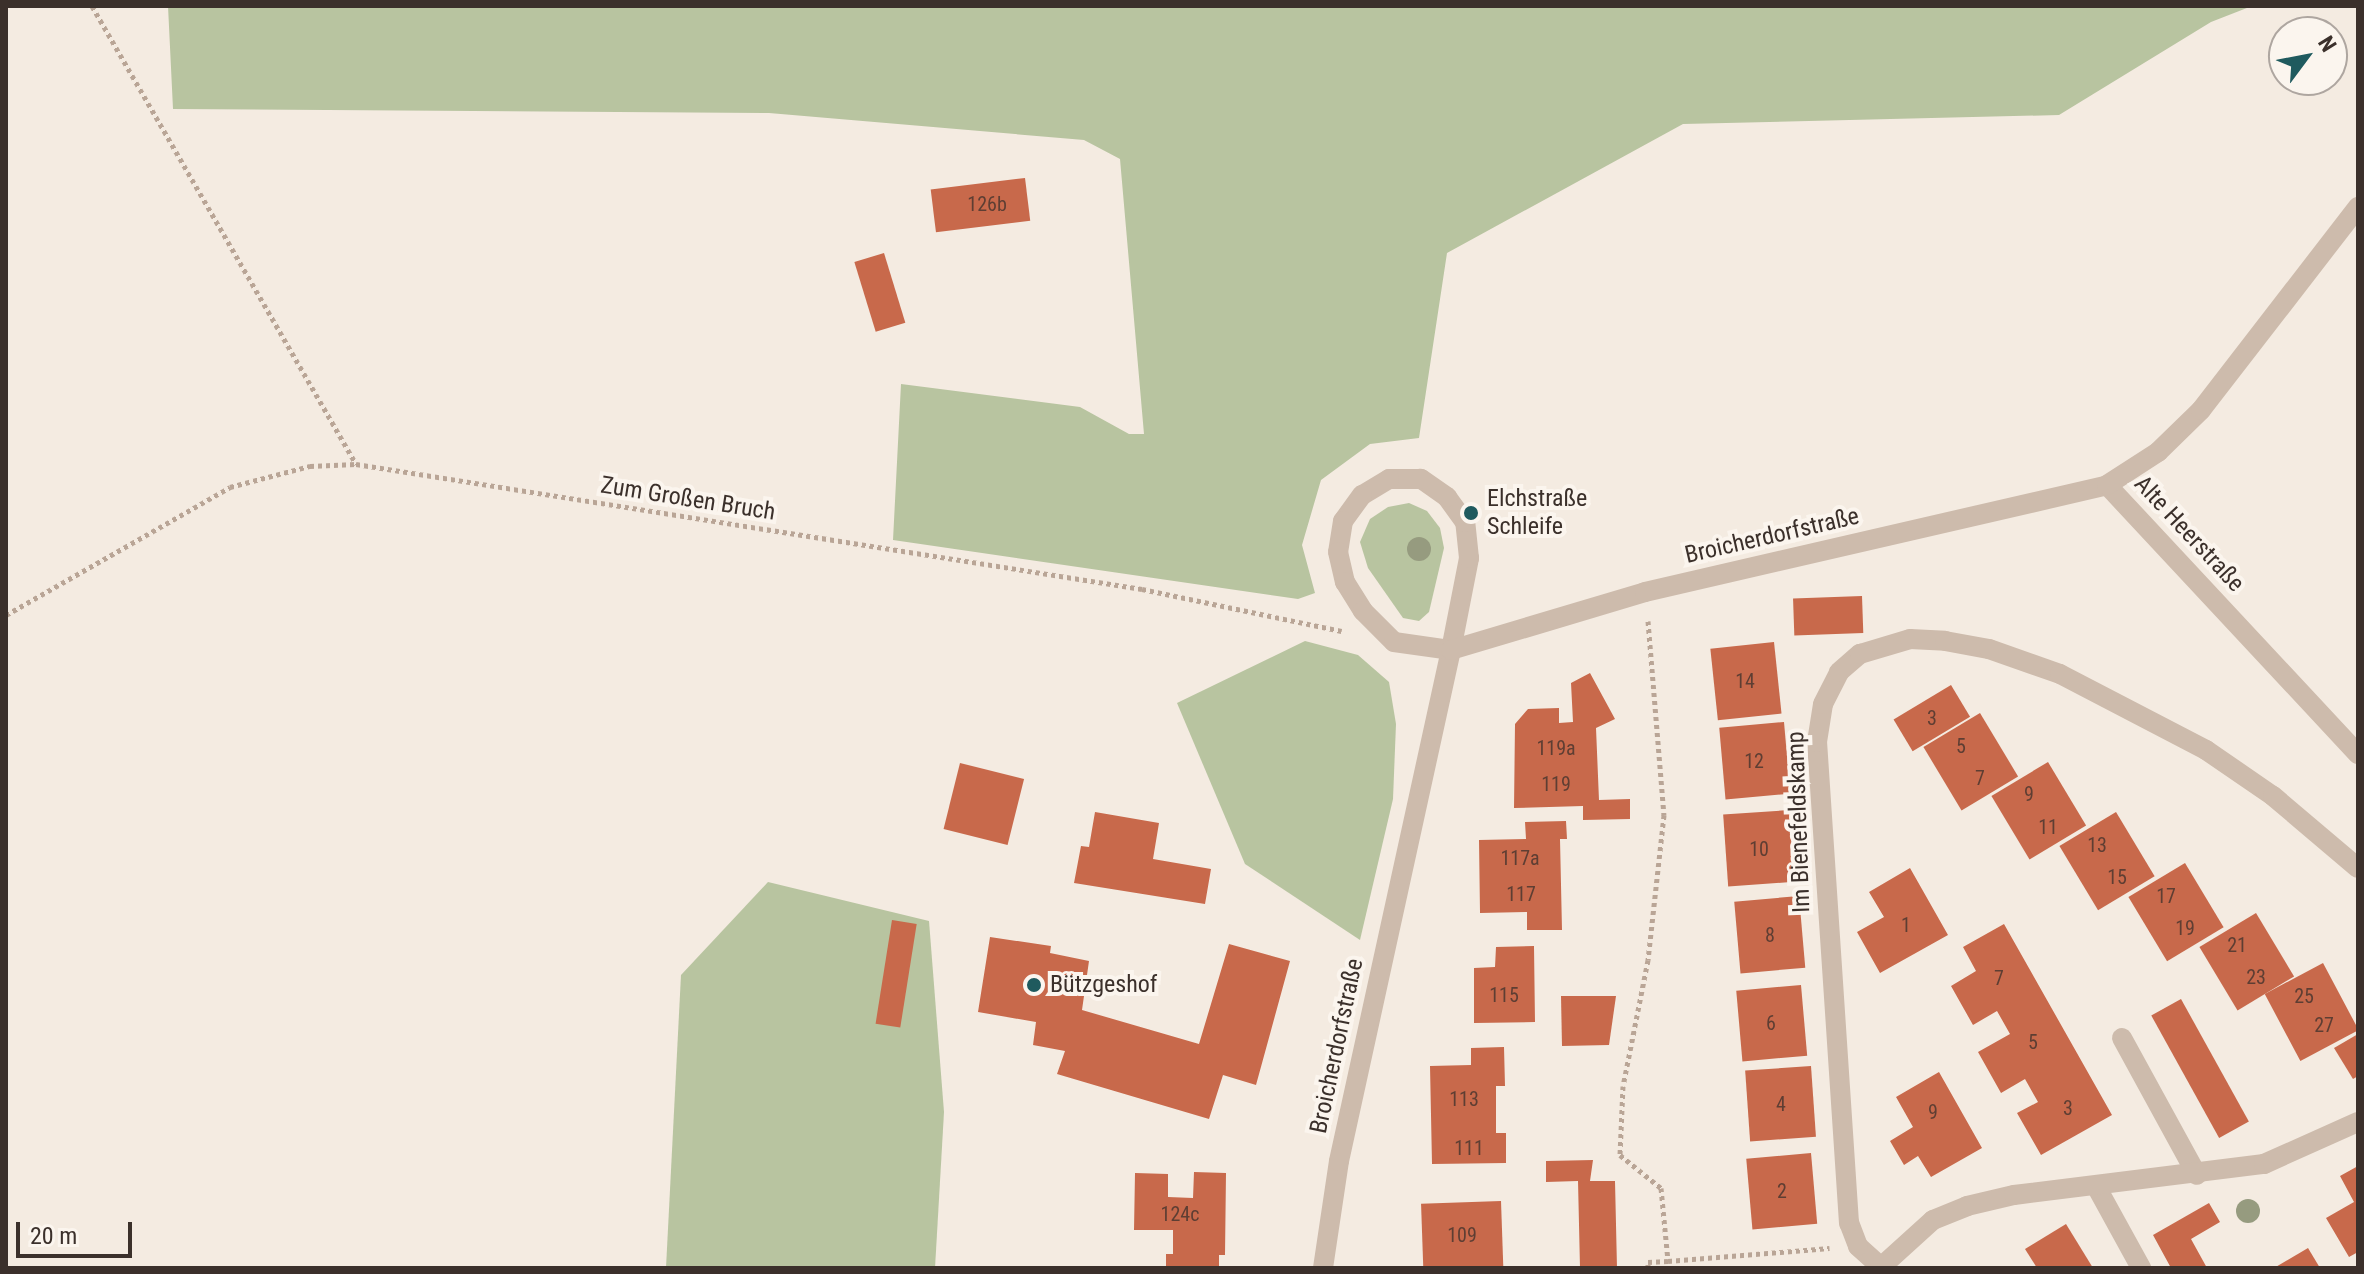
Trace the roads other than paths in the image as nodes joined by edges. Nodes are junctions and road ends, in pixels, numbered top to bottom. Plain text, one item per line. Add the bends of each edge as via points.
1 (2358, 207) edge
2 (2107, 485) junction
3 (1451, 650) junction
4 (2358, 754) edge
5 (2358, 868) edge
6 (2122, 1038) dead end
7 (2358, 1122) edge
8 (2197, 1175) junction
9 (2096, 1186) junction
10 (1880, 1267) edge
11 (1323, 1268) edge
12 (2141, 1268) edge

1 - 2 street, Alte Heerstraße via 2201,410 2158,452
2 - 3 street, Broicherdorfstraße via 1645,592
2 - 4 street, Alte Heerstraße
3 - 3 street, Broicherdorfstraße via 1394,642 1363,611 1345,582 1338,552 1343,521 1362,495 1389,479 1421,479 1447,497 1465,522 1469,558
3 - 11 street, Broicherdorfstraße via 1339,1161
5 - 10 street, Im Bienefeldskamp via 2273,796 2206,750 2060,674 1989,649 1945,641 1910,639 1860,654 1839,672 1823,704 1817,742 1849,1223 1858,1246
6 - 8 street
7 - 8 street via 2282,1159
8 - 9 street
9 - 10 street via 1967,1206 1933,1220
9 - 12 street

